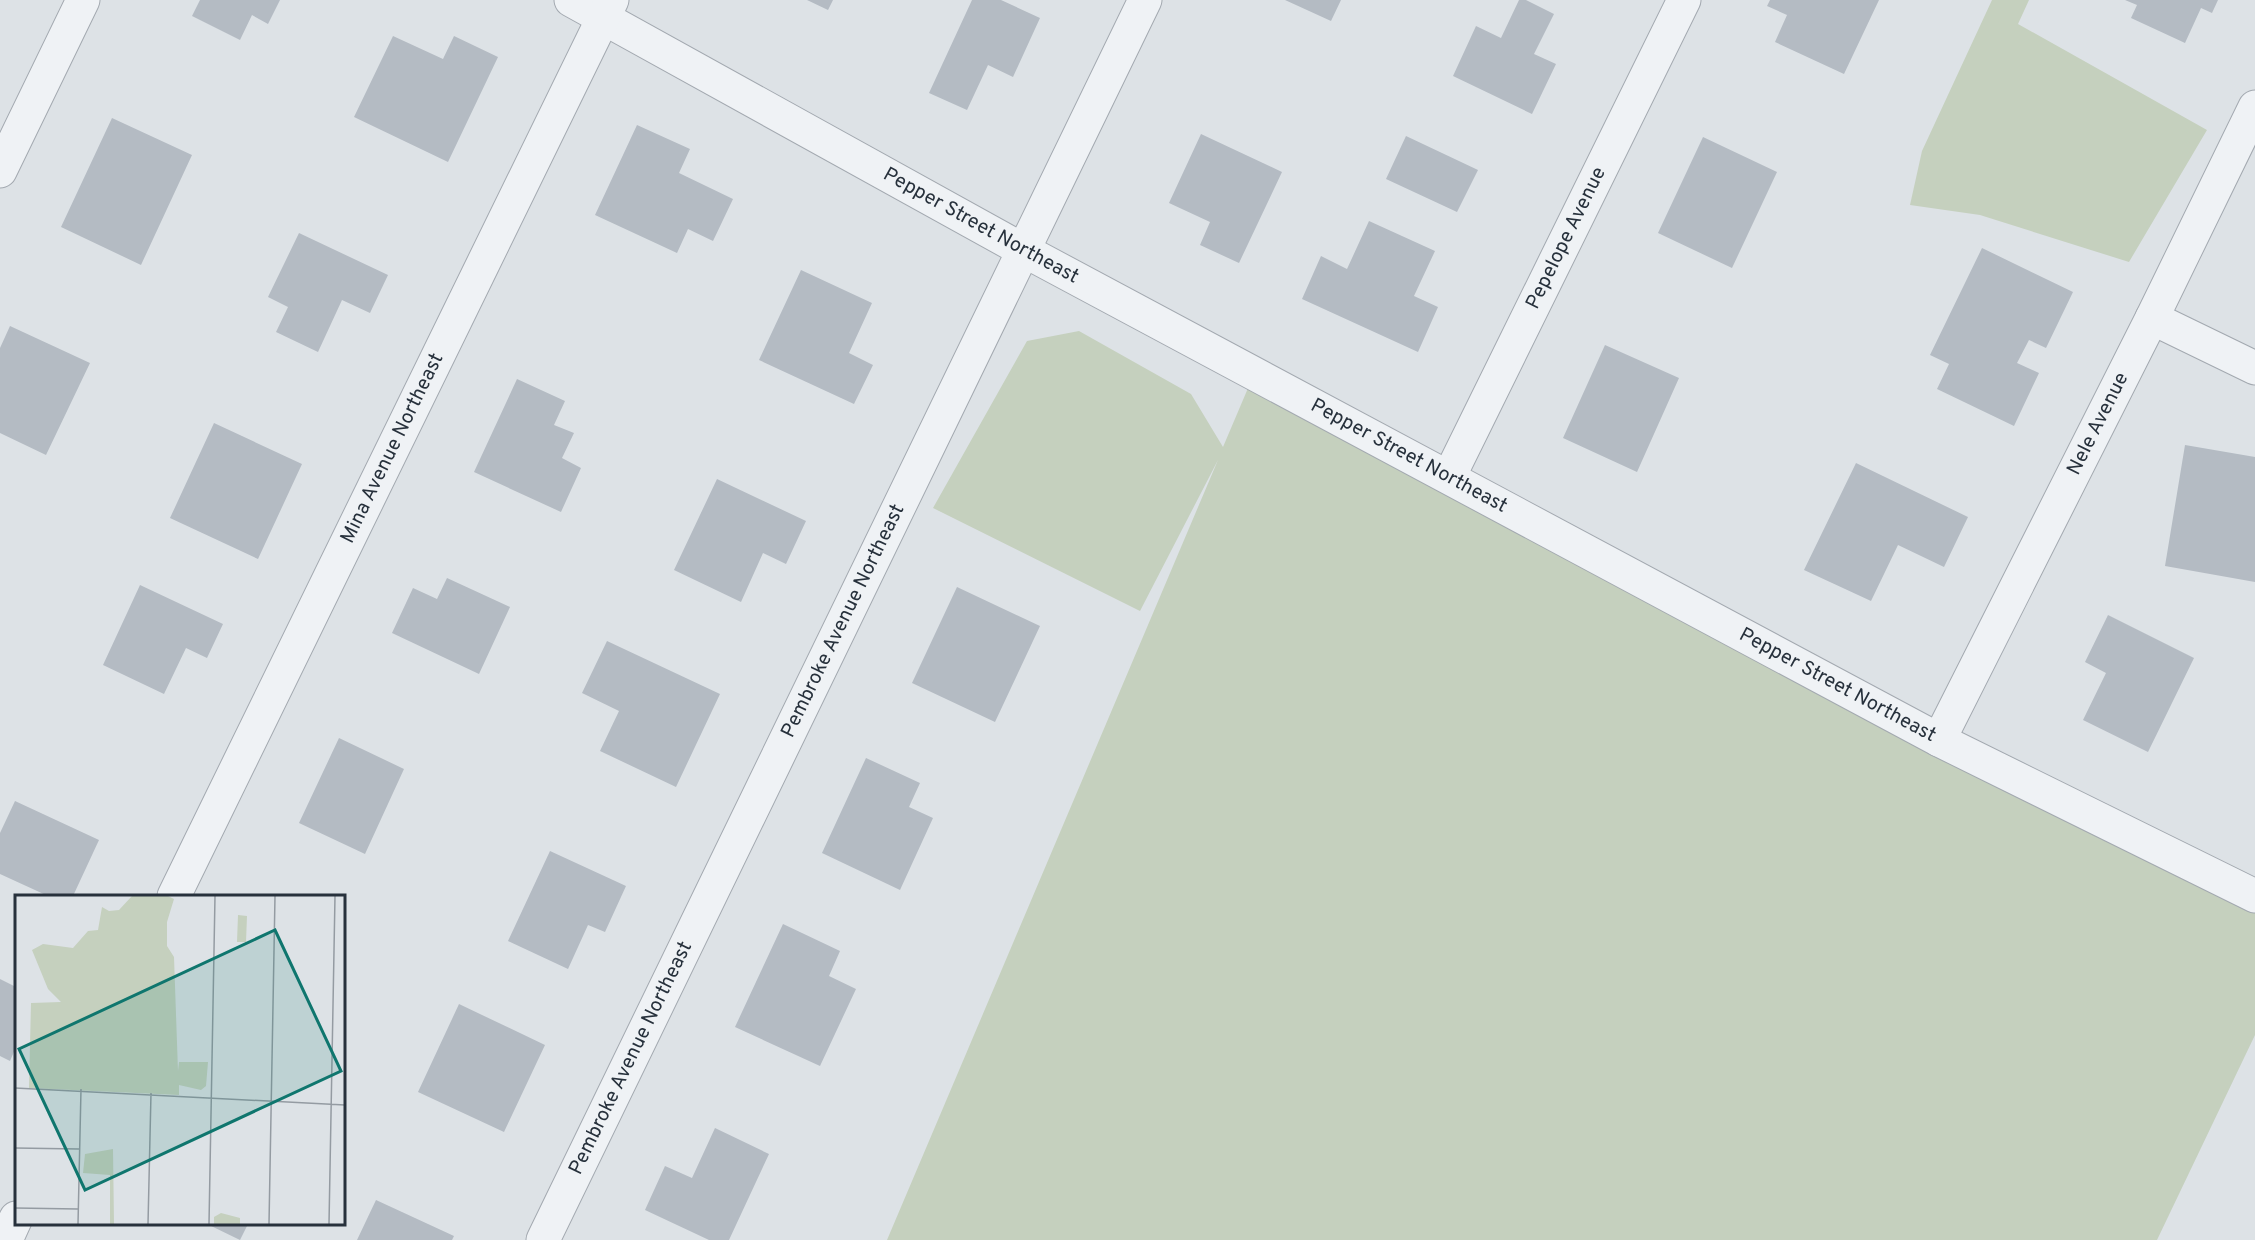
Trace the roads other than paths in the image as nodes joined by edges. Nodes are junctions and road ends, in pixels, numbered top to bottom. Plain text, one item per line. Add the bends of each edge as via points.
1 (83, 0) edge
2 (571, 0) edge
3 (1144, 0) edge
4 (1684, 0) edge
5 (608, 9) edge
6 (2255, 107) edge
7 (0, 171) edge
8 (1023, 250) junction
9 (2152, 318) junction
10 (2255, 368) edge
11 (1449, 477) junction
12 (1939, 740) junction
13 (175, 895) edge
14 (2255, 896) edge
15 (15, 1220) edge
16 (6, 1240) edge
17 (543, 1240) edge

1 - 7 street
2 - 5 street, Pepper Street Northeast
3 - 8 street, Pembroke Avenue Northeast
4 - 11 street, Pepelope Avenue
5 - 8 street, Pepper Street Northeast
5 - 13 street, Mina Avenue Northeast
6 - 9 street, Nele Avenue
8 - 11 street, Pepper Street Northeast
8 - 17 street, Pembroke Avenue Northeast
9 - 10 street
9 - 12 street, Nele Avenue
11 - 12 street, Pepper Street Northeast
12 - 14 street, Pepper Street Northeast
15 - 16 street

